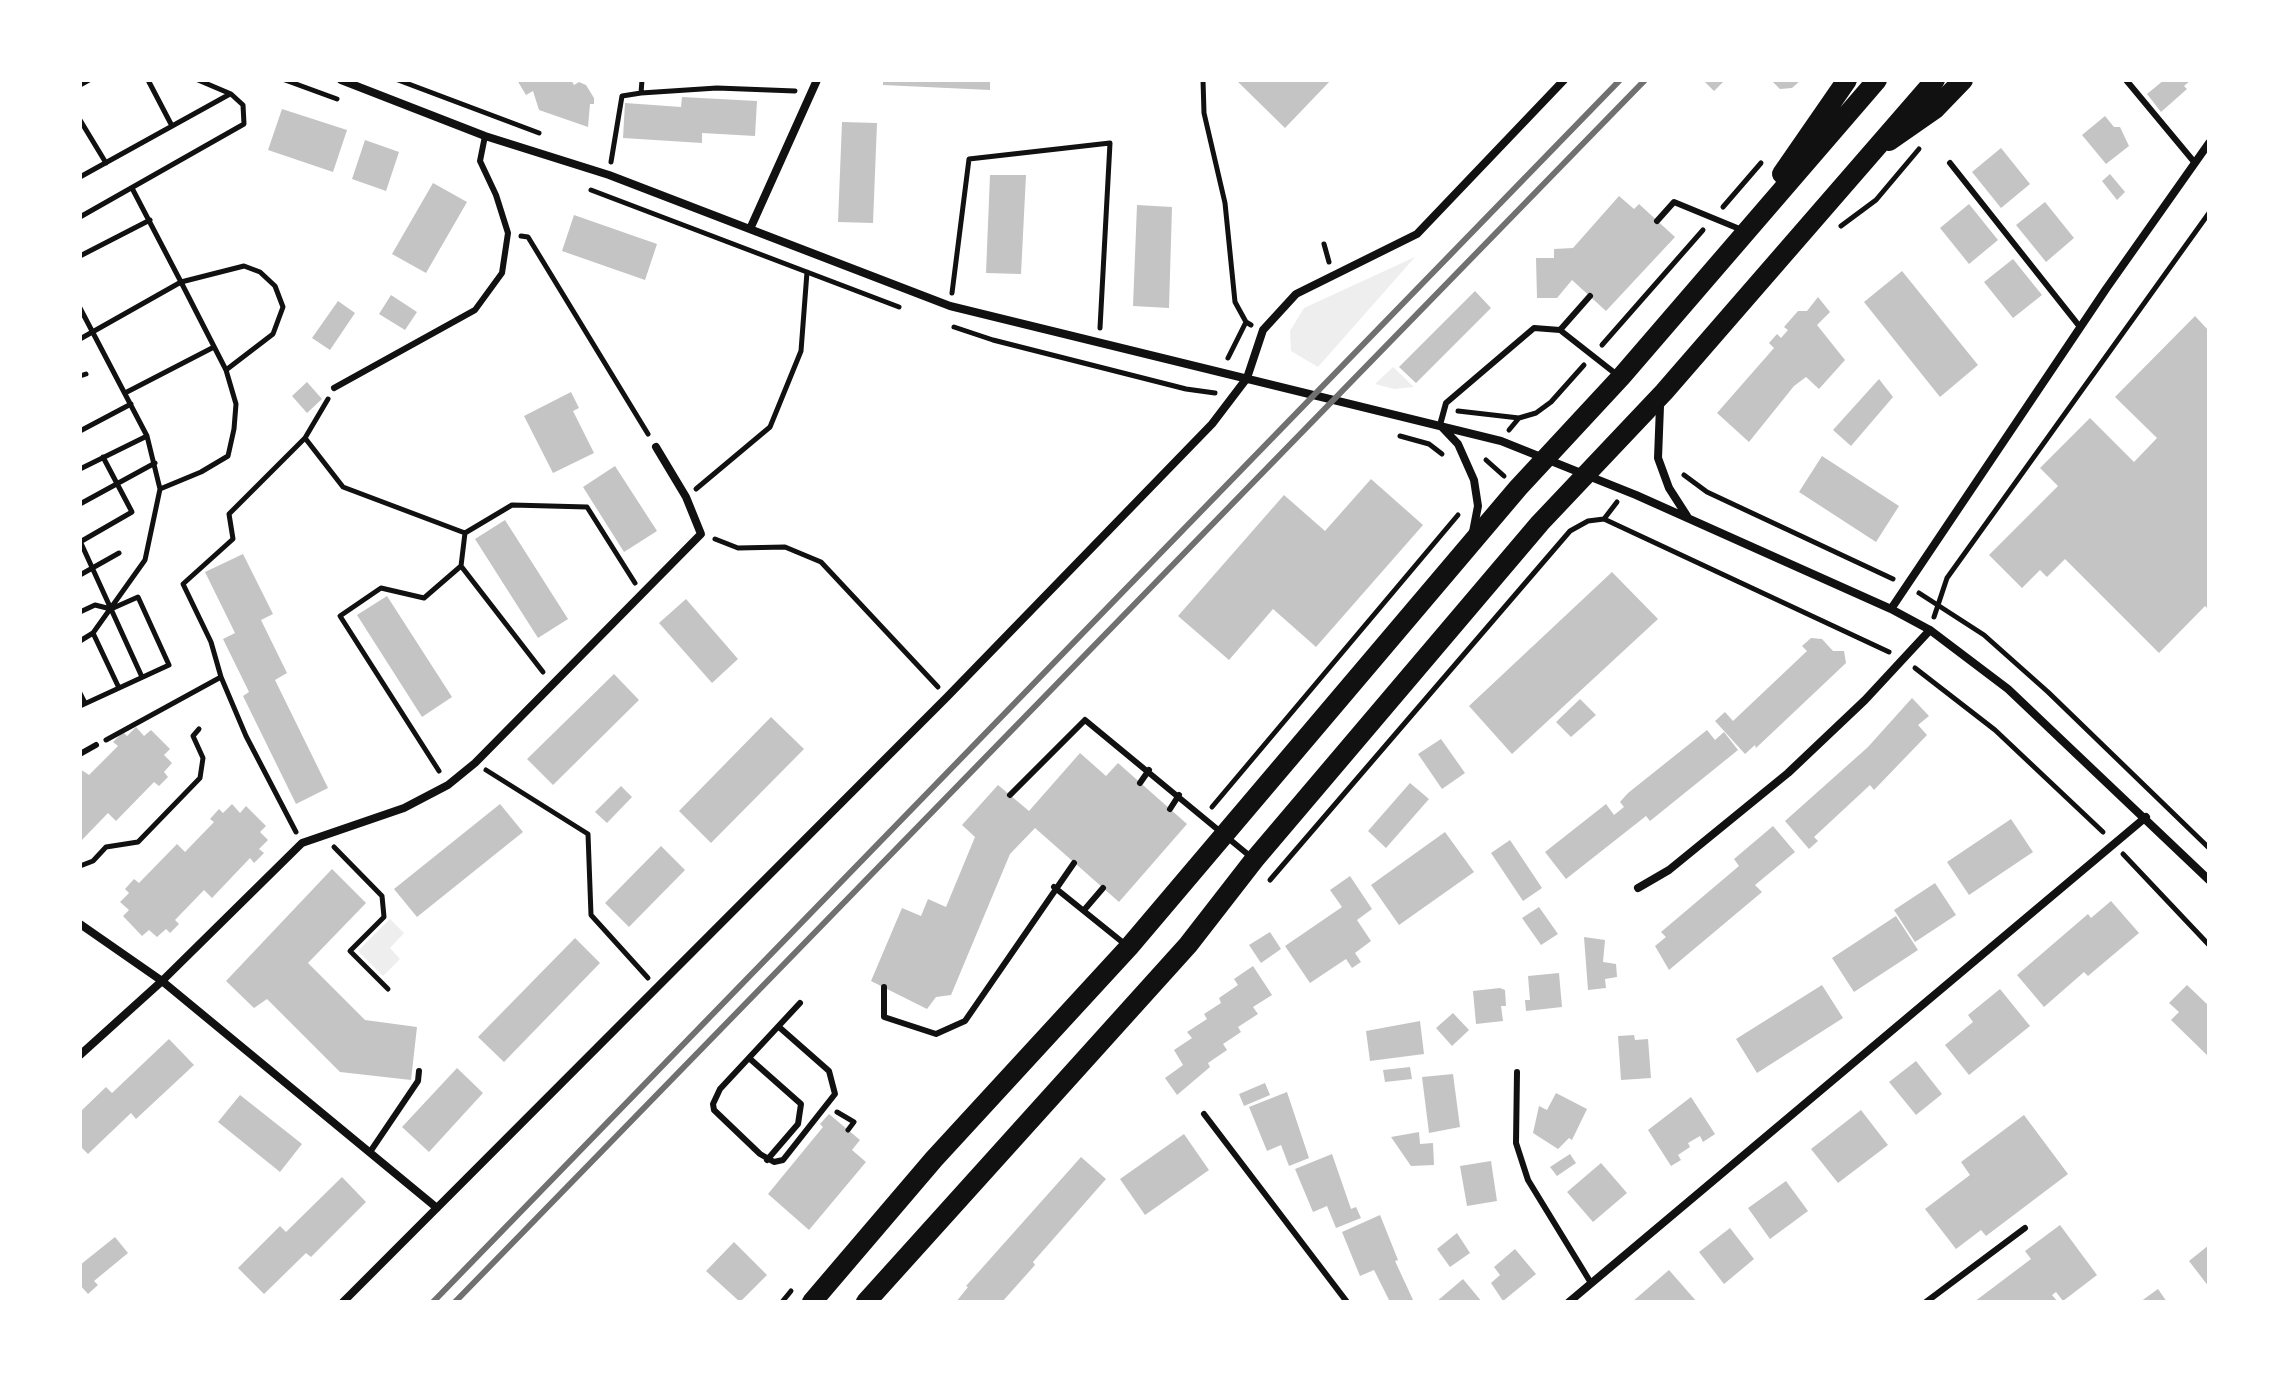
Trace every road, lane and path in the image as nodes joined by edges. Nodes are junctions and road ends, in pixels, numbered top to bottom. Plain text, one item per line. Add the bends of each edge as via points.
1 (89, 80) edge
2 (148, 80) edge
3 (198, 80) edge
4 (341, 80) edge
5 (398, 80) edge
6 (642, 80) edge
7 (817, 80) edge
8 (1203, 80) edge
9 (1564, 80) edge
10 (1847, 80) edge
11 (1877, 80) edge
12 (1935, 80) edge
13 (1963, 80) edge
14 (2126, 80) edge
15 (80, 85) edge
16 (811, 92) junction
17 (641, 93) junction
18 (231, 94) junction
19 (80, 120) edge
20 (172, 126) junction
21 (485, 136) junction
22 (554, 138) dead end
23 (1927, 140) dead end
24 (2209, 143) edge
25 (1875, 148) junction
26 (597, 154) dead end
27 (611, 160) junction
28 (1763, 161) dead end
29 (106, 163) junction
30 (1950, 163) dead end
31 (2195, 163) junction
32 (626, 165) dead end
33 (609, 175) junction
34 (80, 177) edge
35 (133, 190) junction
36 (2209, 213) edge
37 (80, 217) edge
38 (1714, 218) junction
39 (150, 220) junction
40 (1657, 221) dead end
41 (1839, 227) dead end
42 (750, 229) junction
43 (1746, 231) junction
44 (508, 233) junction
45 (807, 251) junction
46 (80, 256) edge
47 (181, 282) junction
48 (939, 283) dead end
49 (953, 289) junction
50 (967, 292) dead end
51 (1590, 296) dead end
52 (950, 306) junction
53 (80, 308) edge
54 (1085, 321) dead end
55 (1246, 322) junction
56 (1100, 325) junction
57 (2080, 327) junction
58 (1114, 329) dead end
59 (1263, 330) junction
60 (1560, 330) junction
61 (94, 332) junction
62 (80, 339) edge
63 (1099, 345) junction
64 (214, 347) junction
65 (1213, 354) dead end
66 (1592, 356) junction
67 (226, 370) junction
68 (1621, 377) junction
69 (1247, 378) junction
70 (334, 388) joint
71 (1664, 392) junction
72 (125, 393) junction
73 (131, 404) junction
74 (1440, 425) junction
75 (80, 431) edge
76 (147, 436) junction
77 (305, 438) junction
78 (1501, 441) junction
79 (656, 447) joint
80 (103, 457) junction
81 (1547, 457) junction
82 (155, 463) junction
83 (80, 469) edge
84 (1587, 474) junction
85 (1474, 480) junction
86 (117, 484) junction
87 (160, 489) junction
88 (1625, 490) junction
89 (686, 497) junction
90 (80, 504) edge
91 (1688, 517) junction
92 (1604, 519) junction
93 (465, 533) junction
94 (701, 534) junction
95 (80, 541) edge
96 (1471, 544) junction
97 (119, 553) dead end
98 (461, 566) junction
99 (93, 568) junction
100 (80, 575) edge
101 (641, 594) junction
102 (111, 609) junction
103 (1891, 609) junction
104 (80, 612) edge
105 (1930, 630) junction
106 (93, 633) junction
107 (80, 641) edge
108 (1904, 661) junction
109 (142, 677) junction
110 (221, 677) junction
111 (552, 683) junction
112 (119, 688) junction
113 (80, 693) edge
114 (947, 697) junction
115 (83, 704) edge
116 (199, 729) dead end
117 (96, 745) joint
118 (80, 754) edge
119 (475, 763) junction
120 (1149, 770) junction
121 (1140, 783) dead end
122 (448, 785) junction
123 (1010, 795) dead end
124 (1179, 795) junction
125 (2160, 798) dead end
126 (1170, 809) dead end
127 (1205, 816) junction
128 (2146, 817) junction
129 (1226, 834) junction
130 (323, 835) junction
131 (302, 843) junction
132 (2114, 843) junction
133 (2209, 848) edge
134 (1254, 860) junction
135 (1074, 863) dead end
136 (80, 866) edge
137 (2209, 880) edge
138 (1054, 887) junction
139 (1103, 888) dead end
140 (1638, 888) dead end
141 (1262, 890) dead end
142 (1085, 909) junction
143 (80, 924) edge
144 (2209, 945) edge
145 (1129, 947) junction
146 (162, 981) junction
147 (657, 987) junction
148 (884, 987) dead end
149 (388, 989) dead end
150 (800, 1003) dead end
151 (779, 1027) junction
152 (80, 1055) edge
153 (749, 1058) junction
154 (419, 1071) dead end
155 (1517, 1072) dead end
156 (1204, 1114) dead end
157 (370, 1152) junction
158 (767, 1160) junction
159 (437, 1208) junction
160 (2025, 1228) dead end
161 (802, 1279) dead end
162 (1591, 1283) junction
163 (343, 1302) edge
164 (782, 1302) edge
165 (812, 1302) edge
166 (866, 1302) edge
167 (1347, 1302) edge
168 (1569, 1302) edge
169 (1926, 1302) edge

1 - 15 path
2 - 20 path
3 - 18 path
4 - 21 street
5 - 22 path
6 - 17 path
7 - 16 street
8 - 55 path via 1204,113 1225,203 1235,302
9 - 59 street via 1417,234 1296,294
10 - 43 main road
11 - 43 main road
12 - 25 main road
13 - 25 main road via 1906,132
14 - 31 lane
16 - 17 path via 717,88
16 - 42 street
17 - 27 path via 622,96
18 - 20 path
18 - 35 path via 243,105 244,124
19 - 29 path
20 - 29 path
21 - 33 street
21 - 44 lane via 480,161
23 - 41 path via 1876,200
24 - 31 street
25 - 71 main road
26 - 27 path
27 - 32 path
27 - 33 path
28 - 38 path
29 - 34 path
30 - 57 lane
31 - 57 street
33 - 42 street
35 - 37 path
35 - 39 path
36 - 105 path via 1947,578
38 - 40 lane via 1674,202
38 - 43 lane
38 - 66 path
39 - 46 path
39 - 47 path
42 - 45 street
43 - 68 main road
44 - 70 lane via 502,273 475,310
44 - 79 path via 528,237
45 - 52 street
45 - 89 path via 801,351 770,427
47 - 61 path
47 - 64 path
47 - 67 path via 244,266 275,286 283,307 273,334
48 - 49 path
49 - 50 path
49 - 52 path
49 - 56 path via 969,159 1110,143
51 - 60 lane
52 - 63 street
53 - 61 path
54 - 56 path
55 - 59 path
55 - 65 path via 1228,358
56 - 58 path
56 - 63 path
57 - 103 street
59 - 69 street
60 - 66 lane
60 - 74 lane via 1534,328 1446,403
61 - 62 path
61 - 72 path
63 - 69 street
64 - 67 path
64 - 72 path
66 - 68 lane
66 - 78 path via 1551,402 1519,418
67 - 87 path via 236,404 228,456
68 - 81 main road
69 - 74 street
69 - 114 street via 1212,424
70 - 77 path
71 - 84 main road
71 - 91 street via 1657,414 1658,458
72 - 73 path
73 - 75 path
73 - 76 path
74 - 78 street
74 - 85 street via 1458,444
76 - 80 path
76 - 82 path
77 - 93 path via 343,487
77 - 110 path via 229,514 233,539 183,584
78 - 81 street
78 - 85 path
79 - 89 street
80 - 83 path
80 - 86 path
81 - 84 street
81 - 96 main road
82 - 86 path
82 - 87 path
84 - 88 street
84 - 134 main road
85 - 96 street via 1478,506
85 - 127 path via 1461,495 1458,518
86 - 90 path
86 - 95 path via 132,512
87 - 102 path via 145,560
88 - 91 street
88 - 92 path
89 - 94 street
91 - 103 street
92 - 108 path
92 - 141 path via 1570,531
93 - 98 path
93 - 101 path via 512,505 587,507
94 - 101 street
94 - 114 path via 738,548 785,547 821,562
95 - 99 path
96 - 129 main road
97 - 99 path
98 - 111 path
98 - 122 path via 424,598 381,588 340,616
99 - 100 path
99 - 102 path
101 - 111 street
102 - 104 path via 95,605
102 - 106 path
102 - 109 path
102 - 109 path via 138,597 169,665
103 - 105 street
105 - 108 street
105 - 128 street via 2008,689
106 - 107 path
106 - 112 path
108 - 132 path via 1995,730
108 - 140 street via 1788,773 1669,870
109 - 112 path
110 - 117 path
110 - 131 path
111 - 119 street
112 - 115 path
113 - 115 path
114 - 147 street
116 - 136 path via 193,736 203,758 200,778 138,842 106,847
117 - 118 lane
119 - 122 street
119 - 147 path via 588,834 591,915
120 - 121 lane
120 - 123 lane via 1085,720
120 - 124 lane
122 - 130 street via 404,808
124 - 126 lane
124 - 127 lane
125 - 133 path
127 - 129 lane
128 - 132 street
128 - 137 street
129 - 134 lane
129 - 145 main road
130 - 131 street
130 - 149 path via 382,896 384,917 350,951
131 - 146 street
132 - 144 path
132 - 162 street
134 - 166 main road via 1188,945
135 - 138 lane
138 - 142 lane
138 - 148 lane via 965,1021 936,1034 884,1017
139 - 142 lane
142 - 145 lane
143 - 146 street
145 - 165 main road via 934,1159
146 - 152 street
146 - 157 street
147 - 159 street
150 - 151 lane
151 - 153 lane
151 - 158 lane via 829,1071 835,1094 783,1160
153 - 158 lane via 801,1104 798,1124
153 - 158 lane via 720,1089 714,1110
154 - 157 lane via 418,1081
155 - 162 lane via 1516,1143 1528,1180
156 - 167 lane
157 - 159 street
159 - 163 street
160 - 169 lane
161 - 164 path
162 - 168 street

